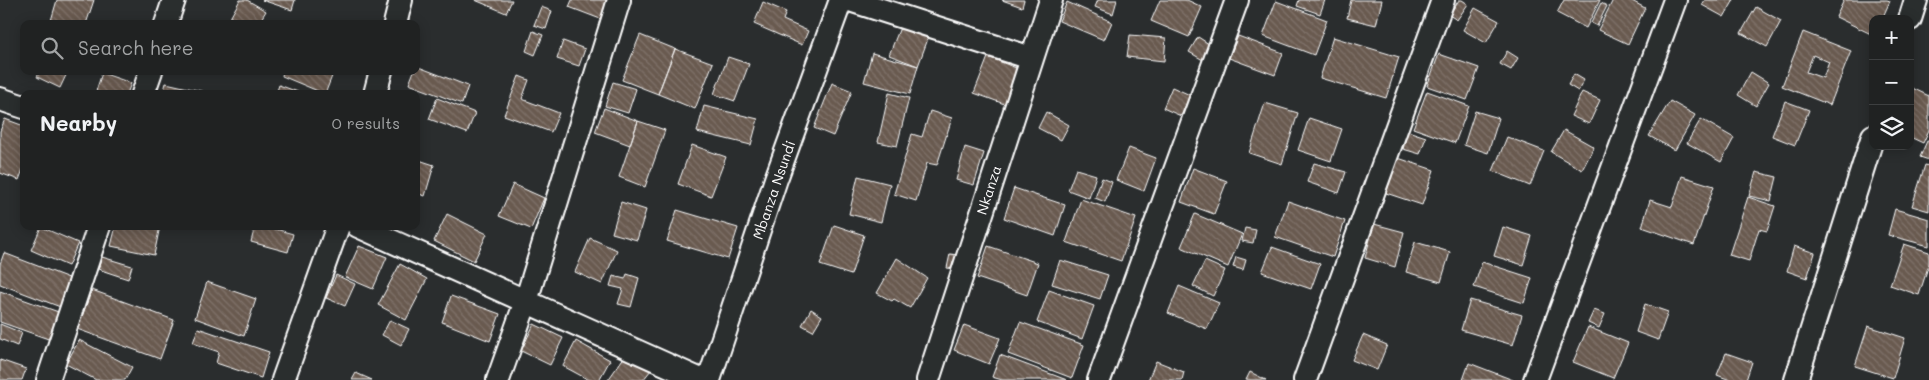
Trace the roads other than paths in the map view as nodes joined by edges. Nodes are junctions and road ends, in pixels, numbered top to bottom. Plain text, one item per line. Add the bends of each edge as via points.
1 (174, 0) edge
2 (401, 0) edge
3 (619, 0) edge
4 (841, 0) edge
5 (850, 0) edge
6 (1051, 0) edge
7 (1237, 0) edge
8 (1443, 0) edge
9 (1675, 0) edge
10 (1916, 0) edge
11 (1911, 15) edge
12 (167, 20) edge
13 (396, 20) edge
14 (1031, 58) junction
15 (150, 75) edge
16 (380, 75) edge
17 (144, 90) edge
18 (376, 90) edge
19 (0, 99) edge
20 (20, 105) edge
21 (1869, 149) edge
22 (99, 230) edge
23 (337, 230) edge
24 (367, 230) edge
25 (526, 301) junction
26 (48, 380) edge
27 (283, 380) edge
28 (498, 380) edge
29 (701, 380) edge
30 (709, 380) edge
31 (928, 380) edge
32 (1099, 380) edge
33 (1305, 380) edge
34 (1535, 380) edge
35 (1796, 380) edge

1 - 12 street
2 - 13 street
3 - 25 street
4 - 30 street, Mbanza Nsundi
5 - 14 street
6 - 14 street, Nkanza
7 - 32 street
8 - 33 street
9 - 34 street
10 - 11 street
14 - 31 street, Nkanza
15 - 17 street
16 - 18 street
19 - 20 street
21 - 35 street
22 - 26 street
23 - 27 street
24 - 25 street
25 - 28 street
25 - 29 street

